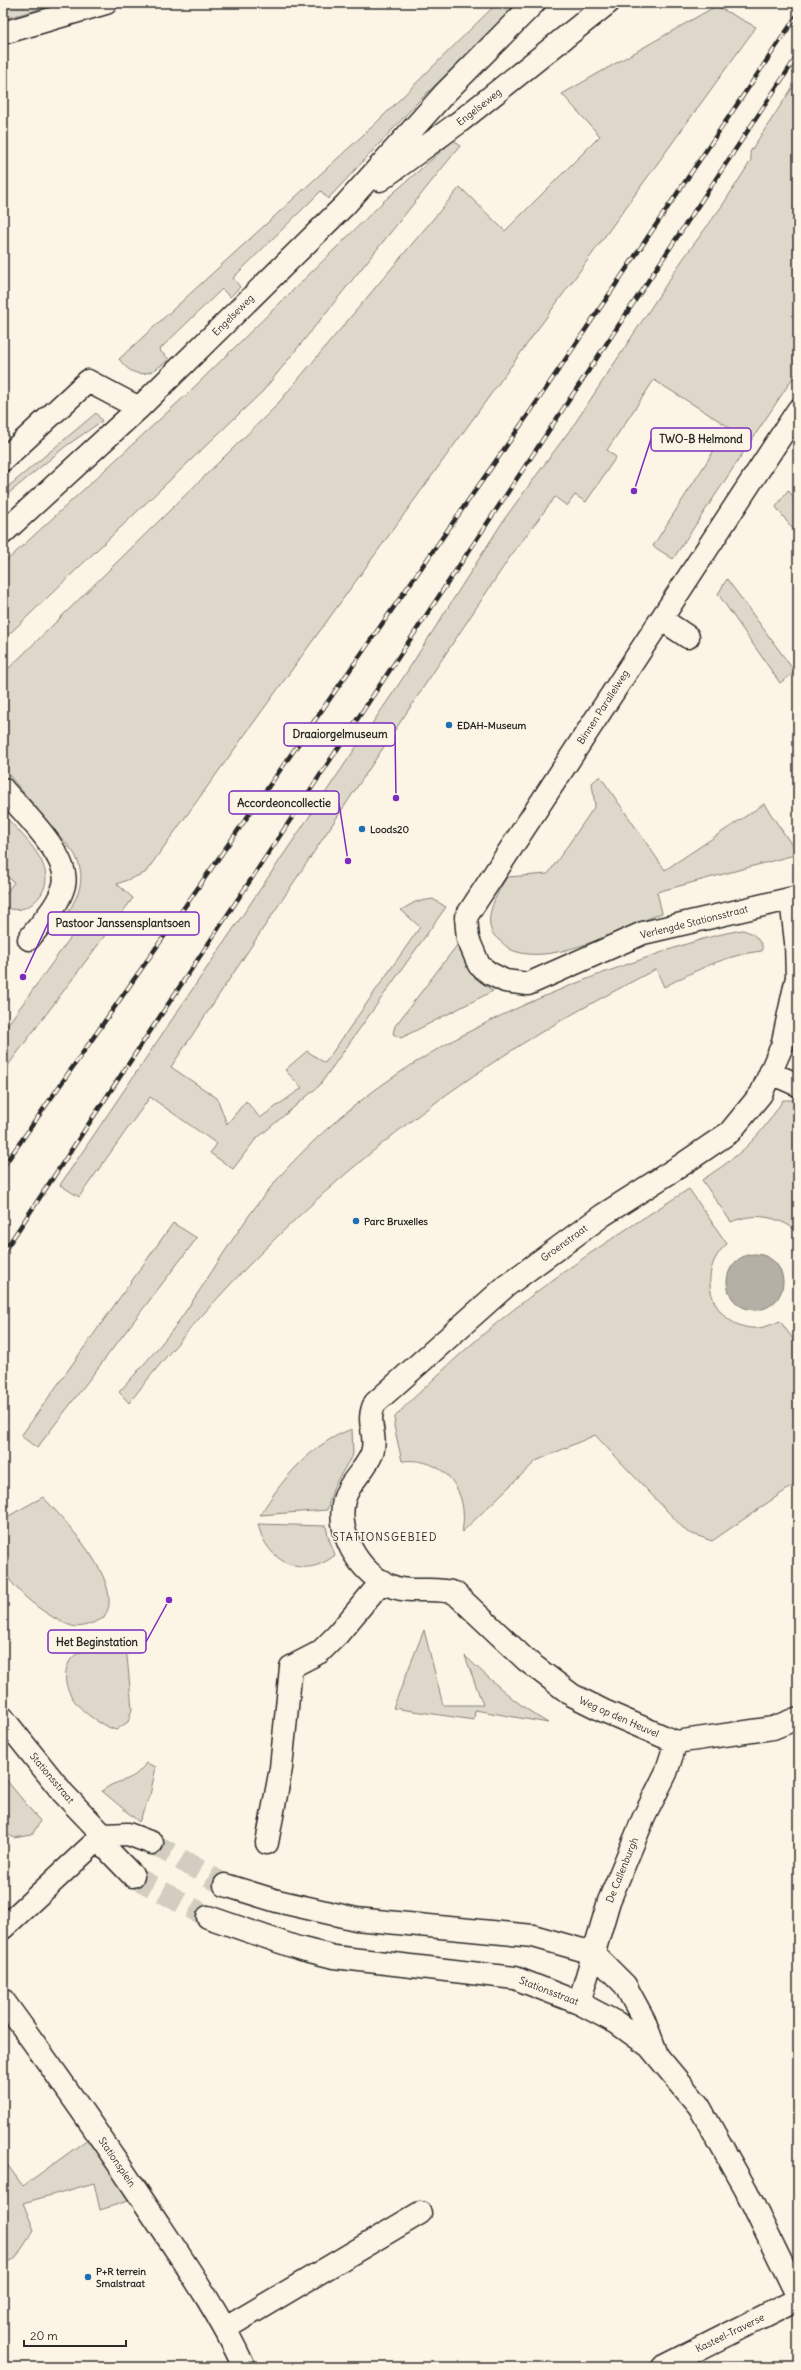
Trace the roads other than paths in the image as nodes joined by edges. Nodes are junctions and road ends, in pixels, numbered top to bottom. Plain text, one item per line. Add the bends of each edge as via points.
1 (106, 3) edge
2 (534, 3) edge
3 (608, 3) edge
4 (3, 33) edge
5 (344, 205) junction
6 (139, 408) junction
7 (794, 424) edge
8 (3, 460) edge
9 (3, 533) edge
10 (661, 619) junction
11 (688, 637) dead end
12 (3, 789) edge
13 (794, 898) edge
14 (29, 939) dead end
15 (528, 984) joint
16 (771, 1073) junction
17 (798, 1084) edge
18 (382, 1581) junction
19 (3, 1718) edge
20 (798, 1718) edge
21 (676, 1742) junction
22 (103, 1835) junction
23 (152, 1843) tunnel mouth
24 (267, 1843) dead end
25 (134, 1876) tunnel mouth
26 (225, 1885) tunnel mouth
27 (208, 1917) tunnel mouth
28 (3, 1928) edge
29 (593, 1953) junction
30 (3, 2000) edge
31 (579, 2003) junction
32 (658, 2057) junction
33 (420, 2213) dead end
34 (774, 2245) junction
35 (798, 2257) edge
36 (798, 2298) edge
37 (226, 2328) junction
38 (244, 2367) edge
39 (663, 2367) edge

1 - 4 street
2 - 5 street, Engelseweg via 444,94
3 - 5 street, Engelseweg via 458,123
5 - 6 street, Engelseweg
6 - 8 street via 88,381
6 - 9 street, Engelseweg
7 - 10 street, Binnen Parallelweg
10 - 11 street
10 - 15 street, Binnen Parallelweg via 466,917 468,939 479,965 489,974 505,982
12 - 14 street via 54,851 64,872 64,884 58,898
13 - 15 street, Verlengde Stationsstraat via 643,933
13 - 16 street, Groenstraat via 797,977 782,1046
16 - 17 street
16 - 18 street, Groenstraat via 761,1094 730,1132 603,1215 506,1286 375,1403 370,1420 374,1444 372,1453 349,1488 343,1512 346,1535 351,1547 365,1567
18 - 21 street, Weg op den Heuvel via 401,1589 445,1590 455,1593 526,1660 572,1695
18 - 24 street via 320,1652 291,1667 281,1768
19 - 22 street, Stationsstraat via 64,1793
20 - 21 street via 773,1728
21 - 29 street, De Callenburgh via 666,1773 609,1901
22 - 23 street via 128,1834
22 - 25 street, Stationsstraat via 108,1850
22 - 28 street
26 - 29 street via 277,1901 356,1919 533,1936
27 - 31 street, Stationsstraat via 298,1948 334,1957 515,1978
29 - 31 street, De Callenburgh
29 - 32 street via 625,1985 644,2020
30 - 37 street, Stationsplein via 80,2106
31 - 32 street, Stationsstraat via 618,2023 649,2046
32 - 34 street, Stationsstraat via 699,2106
33 - 37 street
34 - 35 street
34 - 36 street, Stationsstraat
36 - 39 street, Kasteel-Traverse
37 - 38 street, Stationsplein

